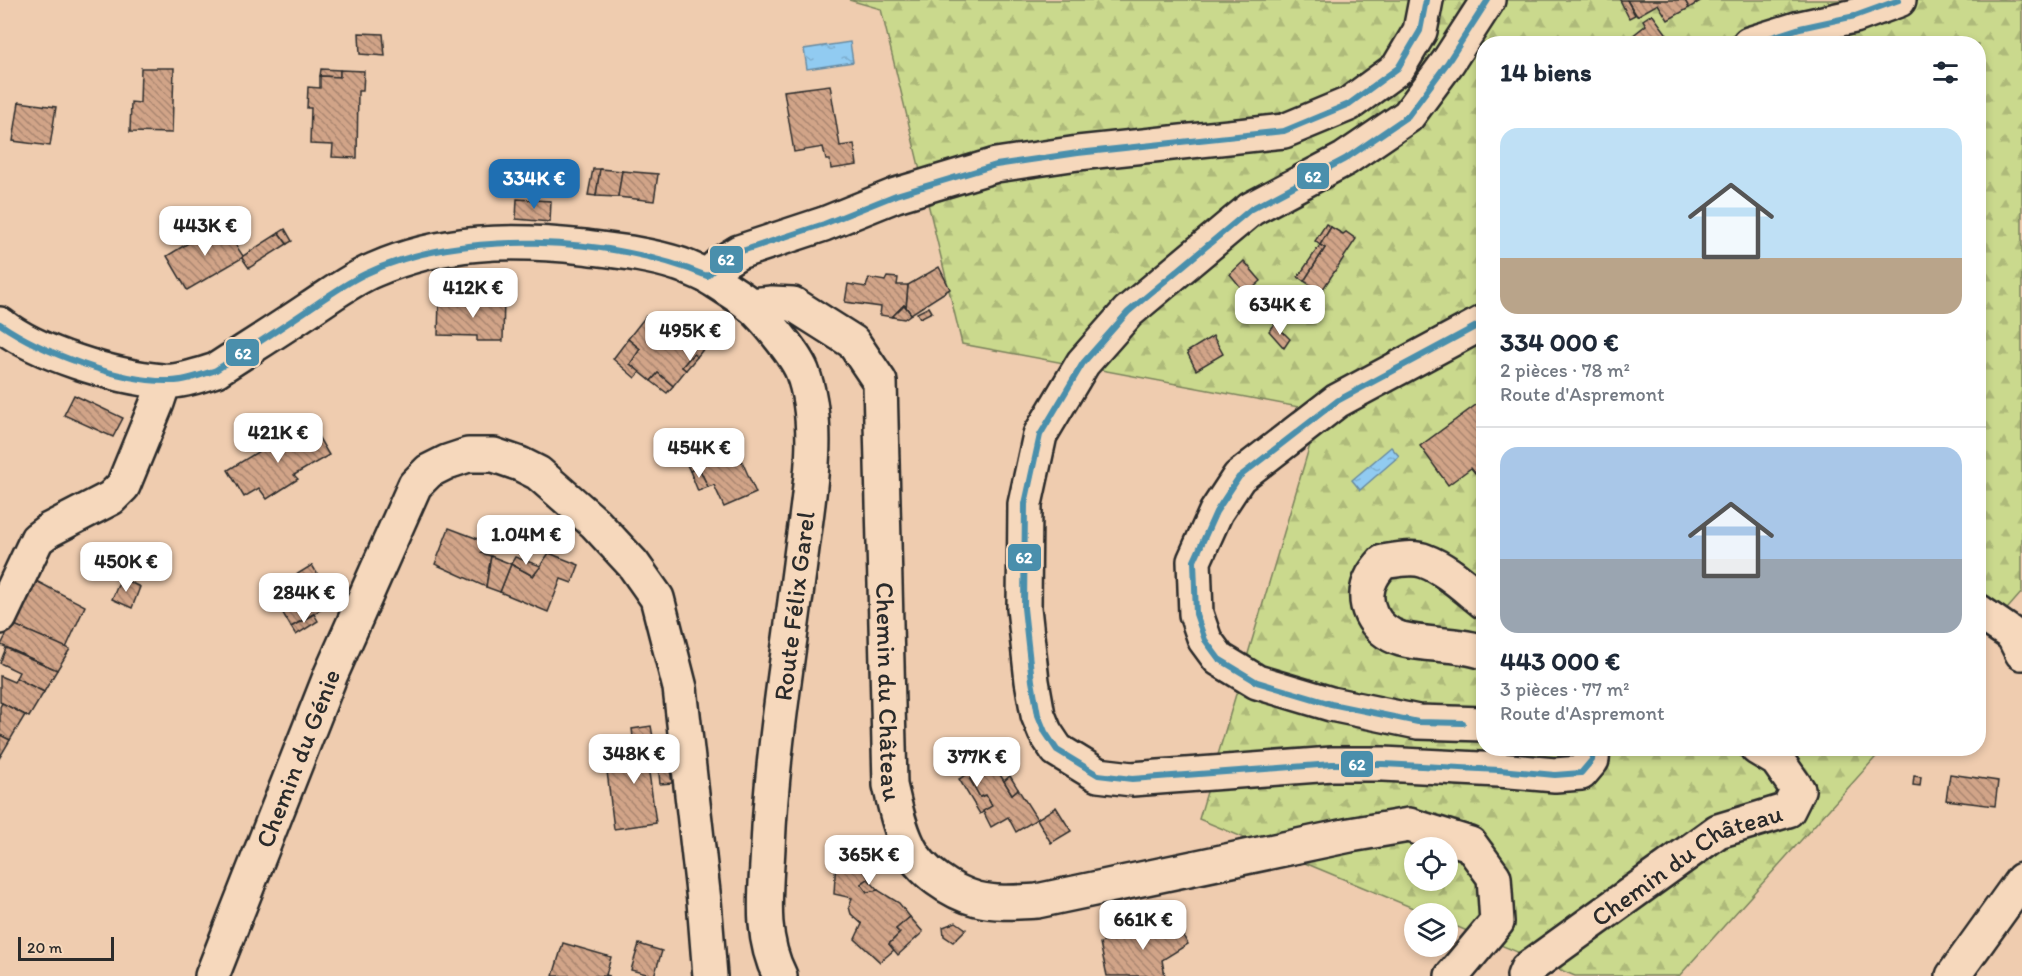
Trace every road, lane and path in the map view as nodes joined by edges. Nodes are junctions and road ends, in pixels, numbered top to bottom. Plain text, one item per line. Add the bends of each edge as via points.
1 (1426, 0) edge
2 (1488, 0) edge
3 (1899, 0) edge
4 (1774, 36) edge
5 (707, 276) junction
6 (750, 305) junction
7 (0, 324) edge
8 (1476, 326) edge
9 (164, 382) junction
10 (1476, 596) edge
11 (1986, 616) edge
12 (0, 617) edge
13 (1476, 650) edge
14 (2022, 653) edge
15 (1476, 724) edge
16 (1592, 756) edge
17 (1771, 756) edge
18 (2022, 880) edge
19 (212, 976) edge
20 (710, 976) edge
21 (780, 976) edge
22 (1452, 976) edge
23 (1524, 976) edge
24 (1953, 976) edge

1 - 5 street via 1420,31 1398,68 1349,104 1284,131 996,165 896,195 739,252
2 - 16 street via 1408,116 1345,159 1251,209 1128,312 1083,363 1040,435 1025,504 1024,608 1032,681 1045,732 1058,750 1098,775 1132,779 1332,764 1555,775 1581,773
3 - 4 street via 1855,16
5 - 6 street, Route Félix Garel
5 - 9 street, Route Félix Garel via 643,256 560,245 510,241 435,250 371,270 216,370
6 - 21 street, Route Félix Garel via 802,370 812,433 811,478 779,721 769,837 766,938
6 - 22 street, Chemin du Château via 794,304 854,342 880,382 890,785 909,849 922,867 948,886 976,898 1006,903 1037,901 1410,825 1470,844 1494,878 1497,922
7 - 9 street via 43,349 77,362
8 - 15 street via 1337,402 1239,477 1216,512 1194,561 1197,614 1205,640 1219,659 1257,682 1331,705 1418,722
9 - 12 street via 123,486 111,498 37,539
10 - 13 street via 1424,560 1400,559 1383,562 1371,578 1367,594 1368,611 1378,626 1399,638
11 - 14 street via 2013,635
17 - 23 street, Chemin du Château via 1798,790 1788,810 1718,831 1527,969
18 - 24 street
19 - 20 street, Chemin du Génie via 331,674 415,485 429,471 468,455 494,455 538,474 595,524 633,564 657,598 680,688

